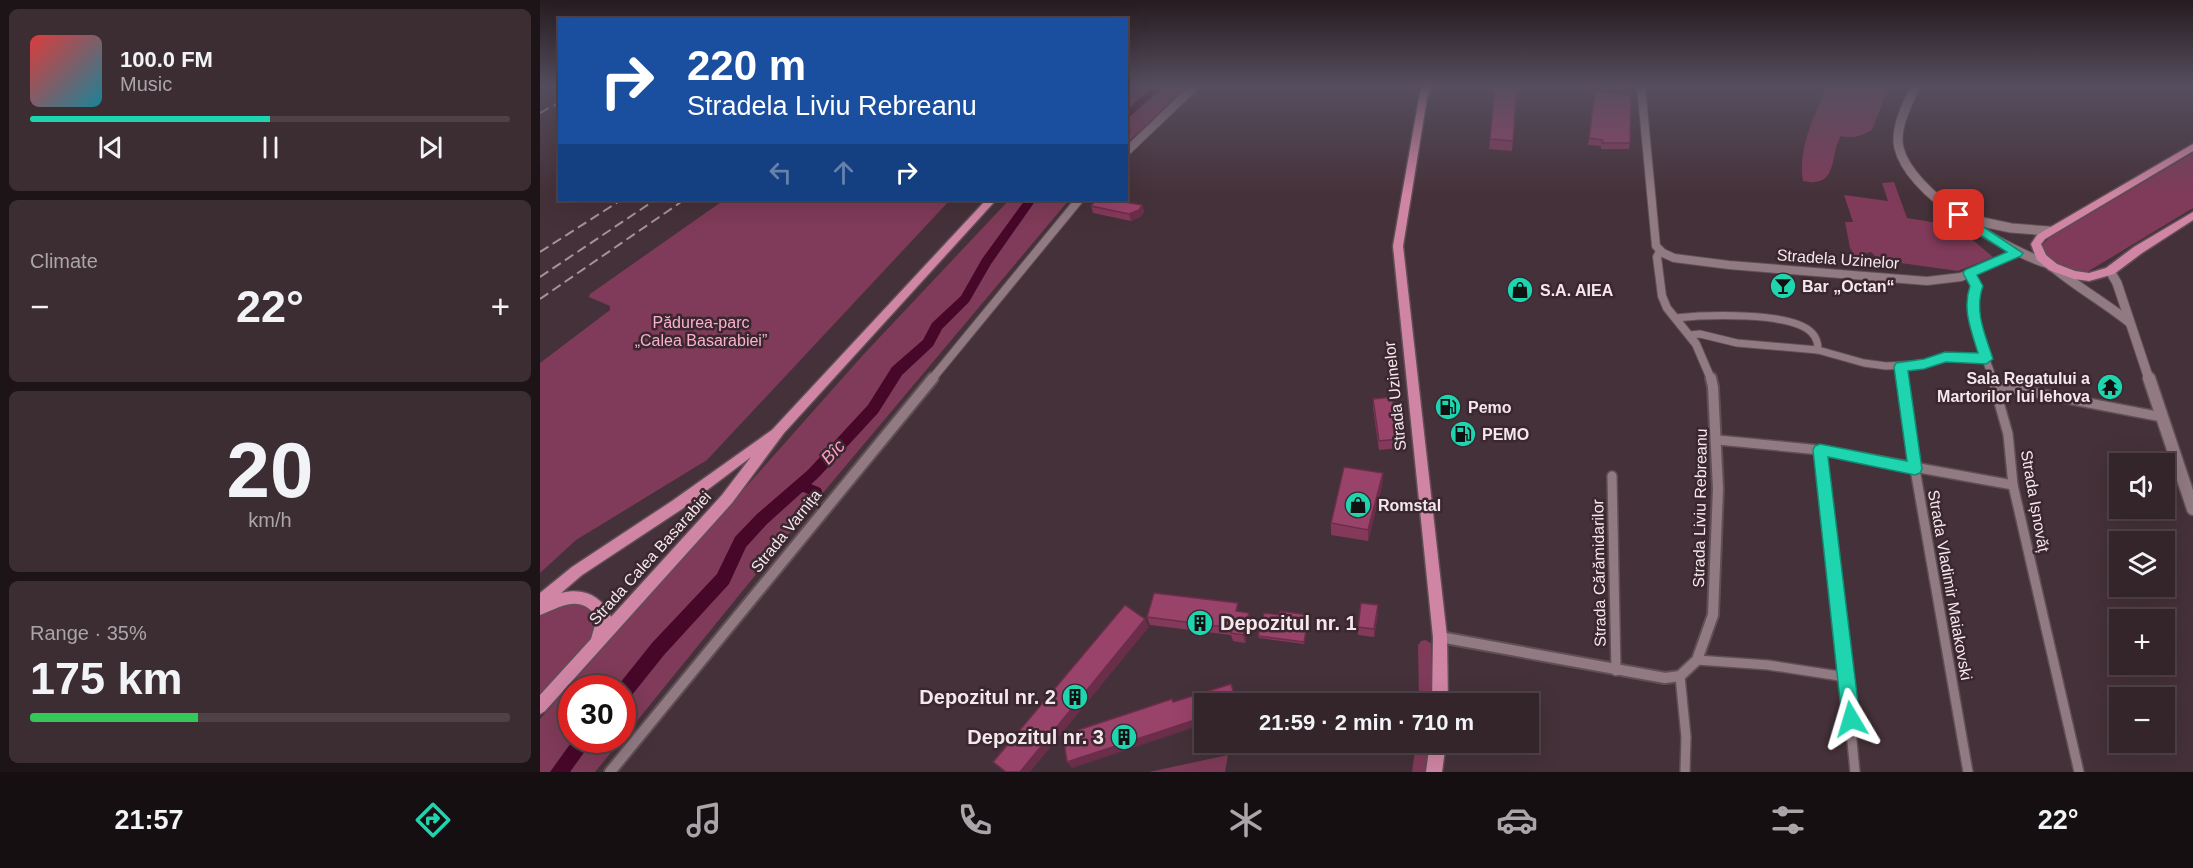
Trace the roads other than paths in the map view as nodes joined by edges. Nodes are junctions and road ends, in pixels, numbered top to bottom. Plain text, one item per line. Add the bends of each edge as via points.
1 (1157, 122) edge
2 (1419, 122) edge
3 (1645, 122) edge
4 (1903, 122) edge
5 (2193, 147) edge
6 (1128, 150) edge
7 (990, 201) edge
8 (1077, 201) edge
9 (1959, 215) junction
10 (2193, 215) edge
11 (2049, 231) junction
12 (2036, 244) junction
13 (1658, 248) junction
14 (2017, 253) junction
15 (2051, 265) junction
16 (2110, 271) junction
17 (1969, 273) junction
18 (1675, 318) junction
19 (2131, 324) junction
20 (1690, 335) junction
21 (1818, 350) junction
22 (1986, 359) junction
23 (1901, 367) junction
24 (1995, 385) junction
25 (2162, 417) junction
26 (780, 429) junction
27 (1718, 440) junction
28 (1820, 450) junction
29 (1915, 469) junction
30 (1612, 476) dead end
31 (2013, 485) junction
32 (2193, 509) edge
33 (540, 602) edge
34 (540, 608) edge
35 (1440, 637) junction
36 (597, 642) junction
37 (1696, 660) junction
38 (1617, 671) junction
39 (1680, 676) junction
40 (1846, 677) junction
41 (1440, 693) edge
42 (540, 706) edge
43 (1437, 753) edge
44 (610, 772) edge
45 (1434, 772) edge
46 (1685, 772) edge
47 (1855, 772) edge
48 (1968, 772) edge
49 (2079, 772) edge

1 - 6 street
2 - 35 main road, Strada Uzinelor via 1398,246
3 - 13 street, Strada Liviu Rebreanu
4 - 9 main road via 1899,134 1902,160 1920,184
5 - 11 main road
7 - 26 main road, Strada Calea Basarabiei
8 - 44 street, Strada Varnița
9 - 11 main road via 1994,225
9 - 14 main road
10 - 16 main road
11 - 12 main road
12 - 14 main road via 2025,254
12 - 15 main road via 2041,257
13 - 17 street, Stradela Uzinelor via 1674,258 1787,271 1927,281
13 - 18 street, Strada Liviu Rebreanu via 1662,296
14 - 15 main road
14 - 17 street, Stradela Uzinelor
15 - 16 main road via 2089,277
15 - 19 main road
16 - 19 main road
17 - 22 street, Strada Ișnovăț via 1976,286 1973,316
18 - 20 street, Strada Liviu Rebreanu
18 - 21 street via 1751,317 1793,324 1814,334
19 - 25 main road
20 - 21 street
20 - 27 street, Strada Liviu Rebreanu via 1708,368
21 - 23 street via 1864,363
22 - 23 street via 1945,357
22 - 24 street, Strada Ișnovăț
23 - 29 street, Strada Vladimir Maiakovski
24 - 25 street
24 - 31 street, Strada Ișnovăț via 2013,462
25 - 32 main road
26 - 33 main road, Strada Calea Basarabiei via 677,505 577,571
26 - 36 main road, Strada Calea Basarabiei via 727,500
27 - 28 street
27 - 37 street, Strada Liviu Rebreanu via 1713,615
28 - 29 street
28 - 40 street
29 - 31 street
29 - 48 street, Strada Vladimir Maiakovski
30 - 38 street, Strada Cărămidarilor
31 - 49 street, Strada Ișnovăț
34 - 36 main road via 552,602 589,598 604,617
35 - 38 street
35 - 41 main road, Strada Uzinelor
36 - 42 main road, Strada Calea Basarabiei
37 - 39 street, Strada Liviu Rebreanu
37 - 40 street via 1768,665
38 - 39 street via 1657,678
39 - 46 street
40 - 47 street
43 - 45 main road

